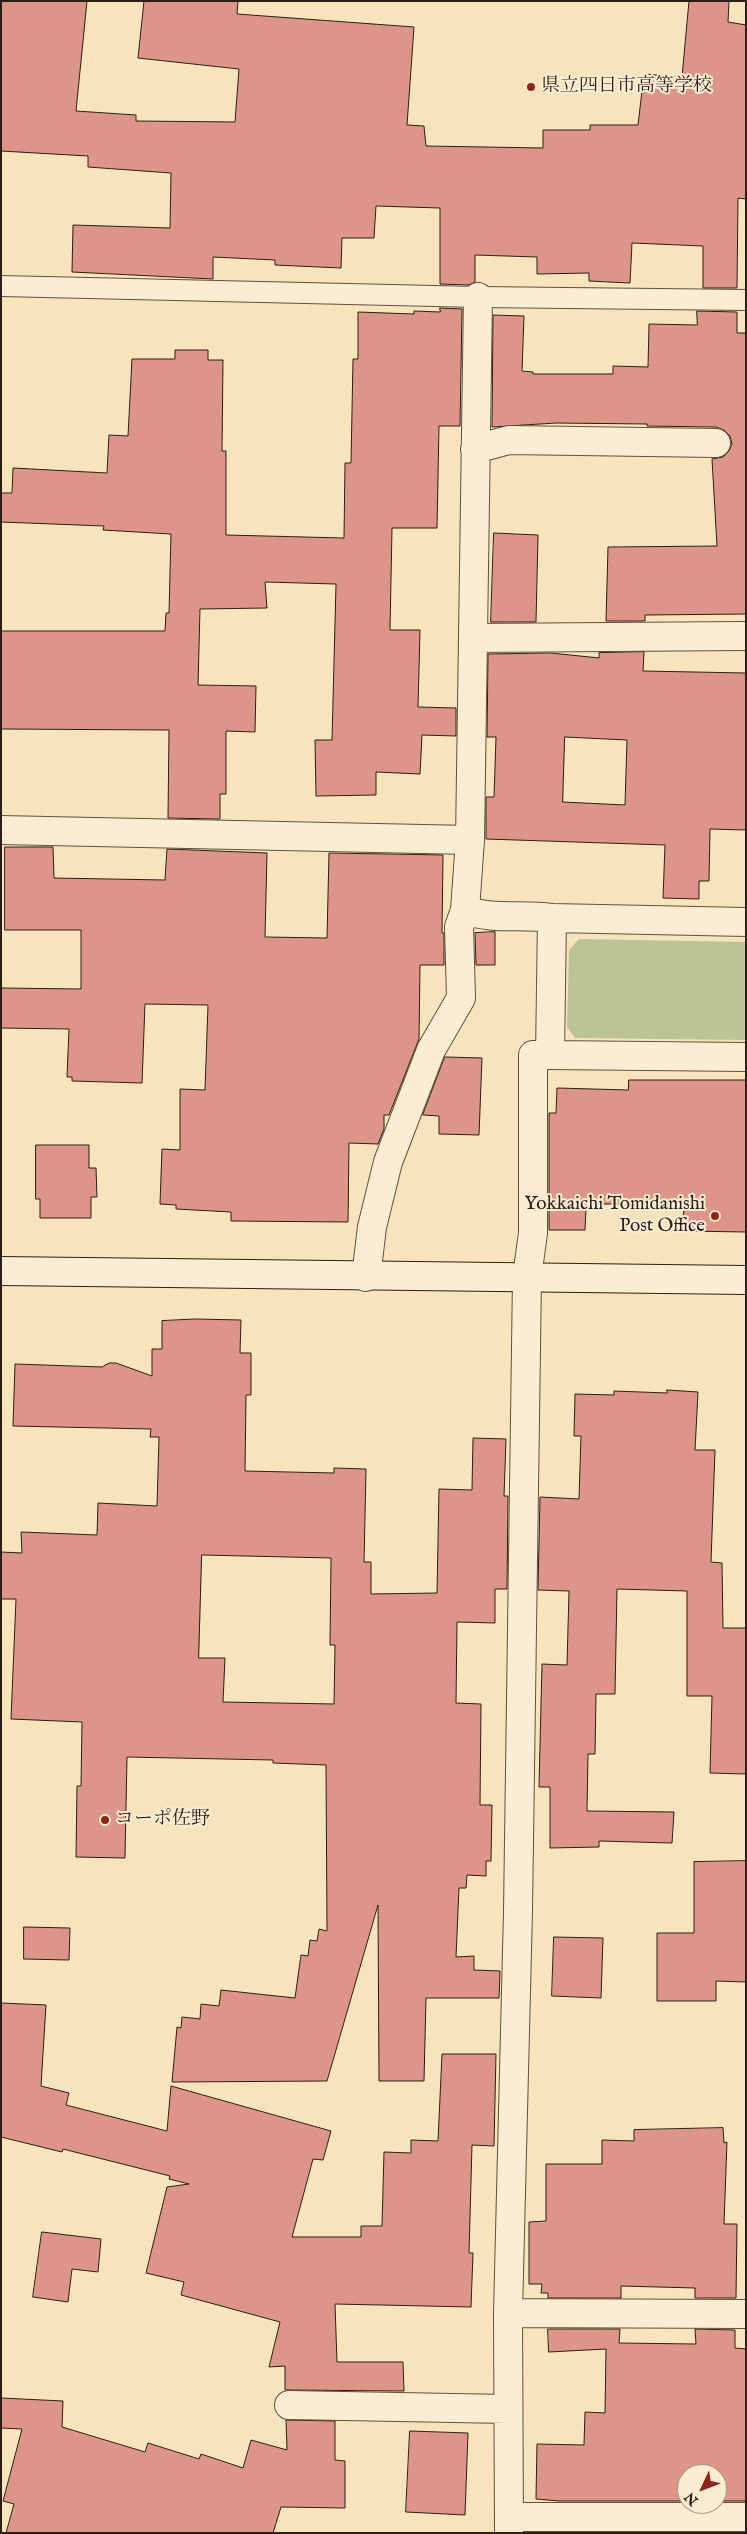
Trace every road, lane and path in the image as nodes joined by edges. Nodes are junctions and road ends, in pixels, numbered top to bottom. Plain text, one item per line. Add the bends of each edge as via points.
1 (1, 286) edge
2 (478, 297) junction
3 (746, 300) edge
4 (716, 443) dead end
5 (475, 450) junction
6 (746, 636) edge
7 (473, 638) junction
8 (1, 830) edge
9 (470, 840) junction
10 (465, 910) junction
11 (552, 918) junction
12 (746, 922) edge
13 (550, 1055) junction
14 (746, 1057) edge
15 (1, 1271) edge
16 (366, 1277) junction
17 (527, 1277) junction
18 (746, 1280) edge
19 (508, 2312) junction
20 (746, 2314) edge
21 (289, 2406) dead end
22 (508, 2409) junction
23 (746, 2517) edge
24 (509, 2525) edge

1 - 2 lane
2 - 3 lane
2 - 5 street
4 - 5 street via 509,440
5 - 7 street
6 - 7 street
7 - 9 street
8 - 9 street
9 - 10 street
10 - 11 street via 479,915
10 - 16 street via 459,927 461,998 431,1050 388,1162 372,1227
11 - 12 street
11 - 13 street
13 - 14 street
13 - 17 street via 533,1055 533,1233
15 - 16 street
16 - 17 street
17 - 18 street
17 - 19 street via 518,1911
19 - 20 street
19 - 22 street
21 - 22 street
22 - 24 street
23 - 24 street

